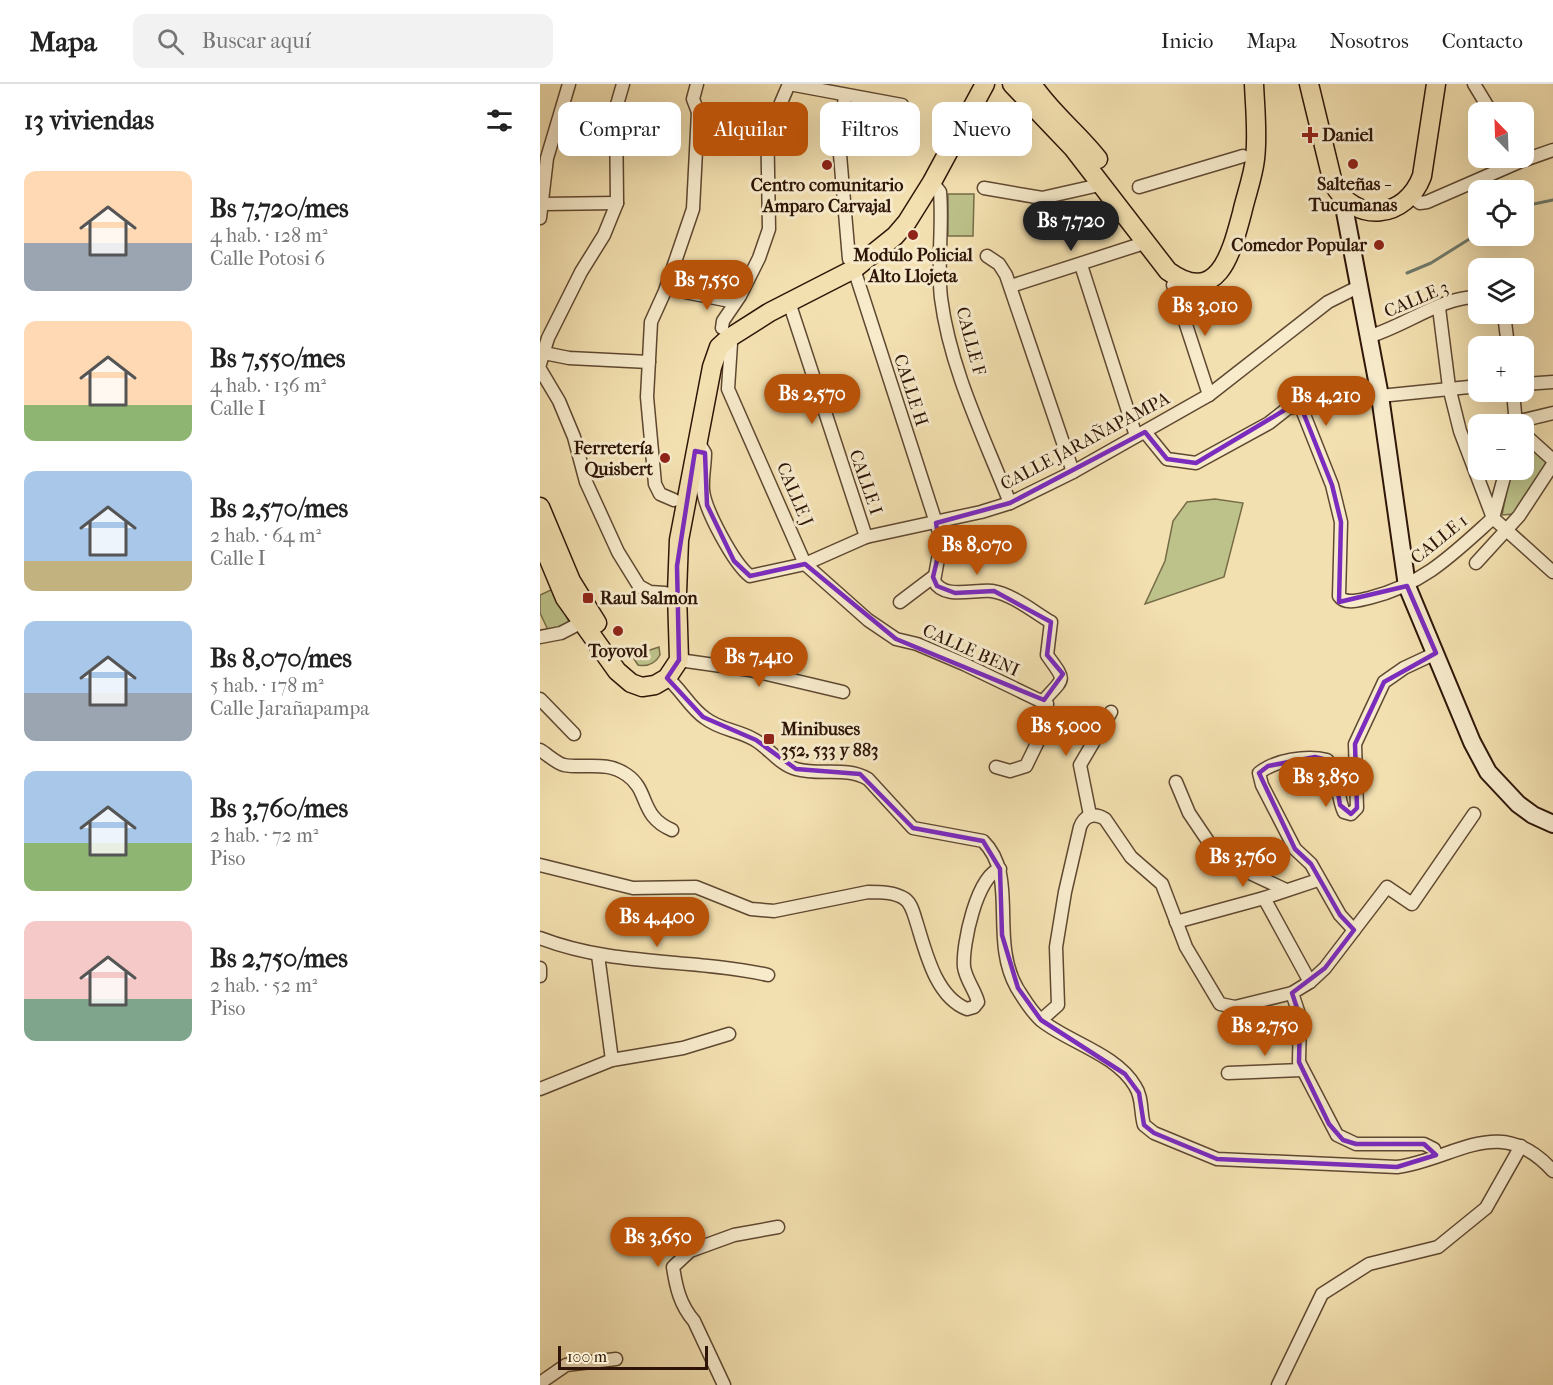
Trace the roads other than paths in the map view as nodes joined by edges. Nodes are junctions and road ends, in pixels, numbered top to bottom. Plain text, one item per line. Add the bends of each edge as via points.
1 (569, 84) edge
2 (623, 84) edge
3 (698, 84) edge
4 (789, 84) edge
5 (969, 84) edge
6 (985, 84) edge
7 (1012, 84) edge
8 (1032, 84) edge
9 (1243, 84) edge
10 (1254, 84) edge
11 (1309, 84) edge
12 (1322, 84) edge
13 (1424, 84) edge
14 (1436, 84) edge
15 (1474, 84) edge
16 (845, 96) junction
17 (694, 102) edge
18 (781, 102) edge
19 (883, 102) edge
20 (1485, 102) edge
21 (1553, 150) edge
22 (1534, 155) edge
23 (696, 156) edge
24 (768, 156) edge
25 (1249, 157) junction
26 (1501, 168) edge
27 (1105, 178) junction
28 (927, 180) junction
29 (1138, 187) dead end
30 (984, 188) dead end
31 (1411, 196) junction
32 (1352, 199) junction
33 (617, 203) junction
34 (543, 204) junction
35 (540, 218) edge
36 (1149, 237) junction
37 (987, 256) dead end
38 (852, 264) junction
39 (1081, 265) junction
40 (1179, 272) junction
41 (1011, 286) junction
42 (1358, 287) junction
43 (685, 292) dead end
44 (1468, 298) edge
45 (735, 302) junction
46 (789, 302) junction
47 (1439, 308) junction
48 (725, 333) junction
49 (1367, 337) junction
50 (542, 358) edge
51 (649, 362) junction
52 (540, 369) edge
53 (1553, 382) edge
54 (1534, 383) edge
55 (1468, 386) edge
56 (1449, 387) junction
57 (1209, 395) junction
58 (1380, 396) junction
59 (1553, 413) edge
60 (1534, 418) edge
61 (1141, 434) junction
62 (1534, 444) edge
63 (689, 450) junction
64 (1553, 462) edge
65 (1073, 472) junction
66 (1503, 480) edge
67 (680, 501) junction
68 (1010, 503) junction
69 (540, 507) edge
70 (1493, 518) junction
71 (936, 523) junction
72 (1507, 530) junction
73 (866, 537) junction
74 (540, 538) edge
75 (1476, 563) dead end
76 (805, 564) junction
77 (1553, 572) edge
78 (933, 577) junction
79 (1407, 586) junction
80 (671, 593) junction
81 (900, 602) dead end
82 (587, 619) junction
83 (540, 637) edge
84 (1436, 653) junction
85 (679, 660) junction
86 (664, 674) junction
87 (843, 692) dead end
88 (540, 699) edge
89 (1043, 701) junction
90 (1111, 712) dead end
91 (574, 734) dead end
92 (540, 750) edge
93 (996, 767) dead end
94 (1176, 782) dead end
95 (1474, 814) dead end
96 (1090, 815) junction
97 (1553, 824) edge
98 (672, 830) dead end
99 (540, 866) edge
100 (1000, 869) junction
101 (1318, 880) junction
102 (1286, 890) junction
103 (1264, 898) junction
104 (1176, 922) junction
105 (1354, 930) junction
106 (540, 938) edge
107 (598, 955) junction
108 (540, 968) edge
109 (768, 975) dead end
110 (540, 976) edge
111 (1310, 982) junction
112 (1292, 993) junction
113 (1041, 1020) junction
114 (729, 1034) dead end
115 (612, 1060) junction
116 (1302, 1070) junction
117 (1228, 1073) dead end
118 (541, 1085) edge
119 (1521, 1146) junction
120 (1436, 1155) junction
121 (1553, 1171) edge
122 (778, 1227) dead end
123 (616, 1359) dead end
124 (546, 1382) edge
125 (724, 1385) edge
126 (1278, 1385) edge

1 - 34 street via 546,158
2 - 33 street via 616,108
3 - 17 street
4 - 16 street
4 - 18 street
5 - 28 main road
6 - 28 main road
7 - 27 main road
8 - 27 main road via 1082,138
9 - 25 main road
10 - 25 main road
11 - 32 main road via 1333,183
12 - 32 main road
13 - 32 main road via 1406,182 1391,197
14 - 31 main road via 1422,176
15 - 20 street
16 - 19 street
16 - 38 street, CALLE H via 839,143
21 - 22 street
23 - 51 street via 693,209 651,322
24 - 45 street via 769,229 759,258
25 - 29 street
25 - 40 main road via 1216,259 1201,271
26 - 31 street via 1427,202 1420,203
27 - 30 street via 1095,186 1042,198
27 - 36 main road
28 - 38 main road
28 - 68 street, CALLE F via 940,192 941,297 952,351
31 - 32 main road via 1376,212 1358,208
32 - 42 street via 1345,212
33 - 34 street
33 - 50 street via 604,236 548,338
34 - 35 street
36 - 39 street via 1138,245
36 - 40 main road
37 - 41 street via 999,264
38 - 46 main road
38 - 48 main road via 771,298
38 - 71 street, CALLE H
39 - 41 street
39 - 61 street
40 - 57 street via 1173,285
41 - 65 street
42 - 49 street
42 - 57 street, CALLE JARAÑAPAMPA via 1328,302
43 - 45 street
44 - 47 street, CALLE 3
45 - 48 street via 723,321
46 - 48 main road
46 - 73 street, CALLE I
47 - 49 street, CALLE 3
47 - 56 street
48 - 63 main road via 715,355
48 - 76 street, CALLE J via 731,343 728,389
49 - 58 street
50 - 51 street
51 - 67 street via 647,397 655,483 660,494
52 - 80 street via 559,401 586,482 628,569 643,589
53 - 54 street
55 - 56 street
56 - 58 street
56 - 70 street via 1460,431
57 - 61 street, CALLE JARAÑAPAMPA
58 - 79 street
59 - 60 street
61 - 65 street, CALLE JARAÑAPAMPA
61 - 79 street, CALLE 1 via 1167,459 1196,463 1269,423 1288,408 1301,407 1332,485 1341,522 1339,596 1347,601 1363,599
62 - 64 street
63 - 67 main road
63 - 76 street, CALLE JARAÑAPAMPA via 702,448 705,453 703,493 734,561 750,576
64 - 72 street
65 - 68 street, CALLE JARAÑAPAMPA
66 - 70 street
67 - 80 main road via 667,540
68 - 71 street, CALLE JARAÑAPAMPA
69 - 82 main road
70 - 72 street
70 - 79 street, CALLE 1 via 1442,565
71 - 73 street, CALLE JARAÑAPAMPA
71 - 78 street, CALLE H via 940,548
72 - 75 street
72 - 77 street
73 - 76 street, CALLE JARAÑAPAMPA
74 - 82 main road via 566,598
76 - 89 street, CALLE BENI via 868,620 896,639 917,644
78 - 81 street
78 - 89 street via 942,590 994,591 1051,622 1047,655 1062,678
79 - 84 street
80 - 85 main road
80 - 86 main road
82 - 83 street via 561,633
82 - 86 main road via 617,671 631,683 649,686
84 - 97 street via 1488,772 1518,804
84 - 101 street via 1384,682 1355,744 1357,808 1352,814 1344,812 1340,805 1335,774 1327,760 1315,757 1268,766 1259,773 1295,849 1311,864
85 - 86 main road
85 - 87 street via 750,670
86 - 100 street via 703,717 718,727 756,740 788,766 807,771 849,772 868,779 913,828 983,841
88 - 91 street
89 - 93 street via 1048,708 1045,727 1026,766 1010,771
90 - 96 street via 1080,765
92 - 98 street via 563,765 597,765 625,773 634,781 653,818
94 - 102 street via 1189,813 1220,859
95 - 105 street via 1412,904 1387,886
96 - 104 street via 1105,819 1138,865 1158,879
96 - 113 street via 1080,827 1065,892 1056,947 1058,1005
99 - 100 street via 633,888 696,887 751,909 774,911 868,892 882,891 900,897 912,908 942,988 967,1009 978,1002 964,966 966,939 986,880
100 - 113 street via 1005,954 1018,988
101 - 102 street
101 - 105 street
102 - 103 street
103 - 104 street
103 - 111 street
104 - 112 street via 1186,947 1220,1004 1235,1007
105 - 111 street
106 - 107 street
107 - 109 street
107 - 115 street
108 - 110 street
111 - 112 street
112 - 116 street via 1300,1017 1297,1051
113 - 120 street via 1125,1074 1139,1093 1148,1130 1217,1159 1397,1167
114 - 115 street
115 - 118 street
116 - 117 street
116 - 120 street via 1329,1124 1343,1140 1356,1144 1424,1144 1434,1149
119 - 120 street via 1477,1143
119 - 121 street
119 - 126 street via 1486,1208 1438,1246 1369,1264 1322,1294
122 - 125 street via 734,1235 690,1251 673,1267 676,1289
123 - 124 street via 566,1365

